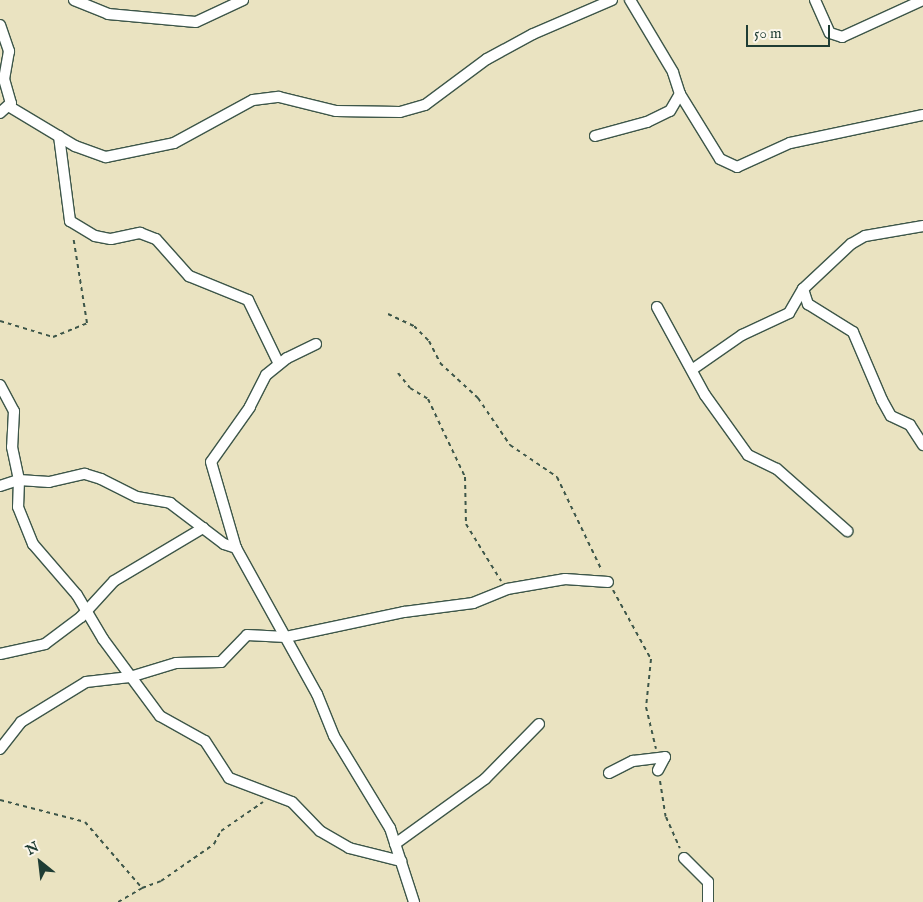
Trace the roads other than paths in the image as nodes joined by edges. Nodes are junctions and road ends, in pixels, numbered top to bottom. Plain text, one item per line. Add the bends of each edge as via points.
1 (74, 0) edge
2 (243, 0) edge
3 (612, 0) edge
4 (630, 0) edge
5 (815, 0) edge
6 (923, 0) edge
7 (0, 26) edge
8 (680, 94) junction
9 (10, 107) junction
10 (0, 113) edge
11 (923, 115) edge
12 (59, 136) junction
13 (595, 136) dead end
14 (923, 226) edge
15 (803, 289) junction
16 (657, 307) dead end
17 (316, 344) dead end
18 (279, 364) junction
19 (693, 369) junction
20 (0, 385) edge
21 (923, 445) edge
22 (19, 480) junction
23 (0, 486) edge
24 (203, 528) junction
25 (847, 531) dead end
26 (236, 548) junction
27 (608, 582) road end
28 (86, 612) junction
29 (286, 637) junction
30 (0, 654) edge
31 (130, 677) junction
32 (539, 724) dead end
33 (0, 749) edge
34 (658, 770) road end
35 (609, 773) dead end
36 (395, 844) junction
37 (684, 858) road end
38 (401, 860) junction
39 (414, 902) edge
40 (708, 902) edge

1 - 2 street via 108,14 196,22
3 - 12 street via 533,34 488,59 425,105 400,112 336,112 278,97 253,100 174,143 106,157
4 - 8 street via 673,72
5 - 6 street via 830,33 842,37
7 - 9 street via 9,52 4,79
8 - 11 street via 720,159 737,167 790,143
8 - 13 street via 670,110 647,122
9 - 10 street
9 - 12 street
12 - 18 street via 69,182 70,222 111,239 140,233 156,239 189,276 248,300
14 - 15 street via 865,236
15 - 19 street via 789,313 742,334
15 - 21 street via 808,304 853,332 891,416 910,425
16 - 19 street
17 - 18 street
18 - 26 street via 266,375 250,407 210,462
19 - 25 street via 705,396 748,454 777,469
20 - 22 street via 14,411 12,447
22 - 23 street
22 - 24 street via 49,482 85,474 138,497 170,503
22 - 28 street via 18,508 33,544
24 - 26 street
24 - 28 street via 114,581
26 - 29 street
27 - 29 street via 565,580 507,589 473,603 404,612
28 - 30 street via 46,644
28 - 31 street
29 - 31 street via 247,635 221,662 176,663
29 - 36 street
31 - 33 street via 78,686 21,722
31 - 38 street via 160,716 206,741 230,778 292,802 333,840
32 - 36 street via 485,779
34 - 35 street via 665,757 633,760
36 - 38 street
37 - 40 street via 708,882
38 - 39 street

